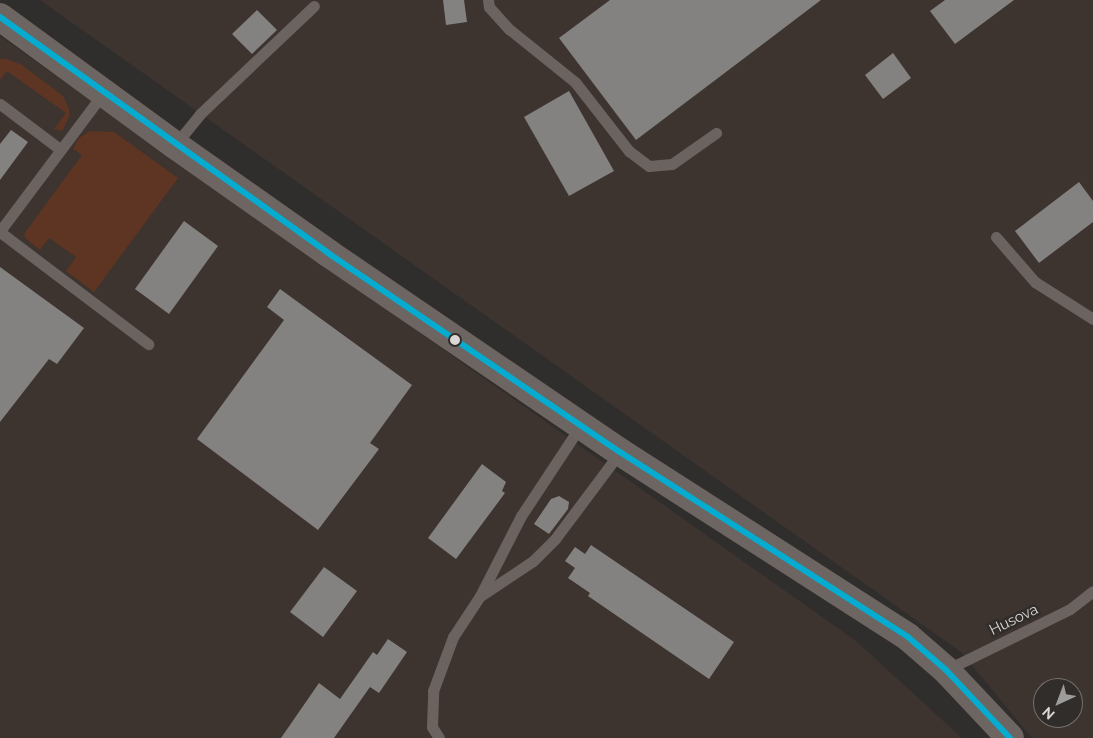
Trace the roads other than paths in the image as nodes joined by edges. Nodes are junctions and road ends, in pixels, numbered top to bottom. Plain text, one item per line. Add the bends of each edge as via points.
1 (488, 0) edge
2 (314, 6) dead end
3 (0, 17) edge
4 (104, 92) junction
5 (0, 104) edge
6 (716, 133) dead end
7 (175, 145) junction
8 (61, 150) junction
9 (0, 231) edge
10 (996, 236) dead end
11 (1093, 319) edge
12 (148, 344) dead end
13 (581, 425) junction
14 (620, 452) junction
15 (1093, 592) edge
16 (480, 596) junction
17 (946, 670) junction
18 (1005, 735) edge
19 (439, 738) edge

1 - 6 lane via 489,7 509,29 575,82 629,151 649,166 672,164
2 - 7 lane via 200,114
3 - 4 street
4 - 7 street
4 - 8 lane
5 - 8 lane
7 - 13 street
8 - 9 lane
9 - 12 lane
10 - 11 lane via 1035,282
13 - 14 street
13 - 16 lane via 521,516
14 - 16 lane via 555,539 533,562
14 - 17 street via 908,637
15 - 17 lane, Husova via 1070,609
16 - 19 lane via 453,637 433,692 432,727
17 - 18 street

